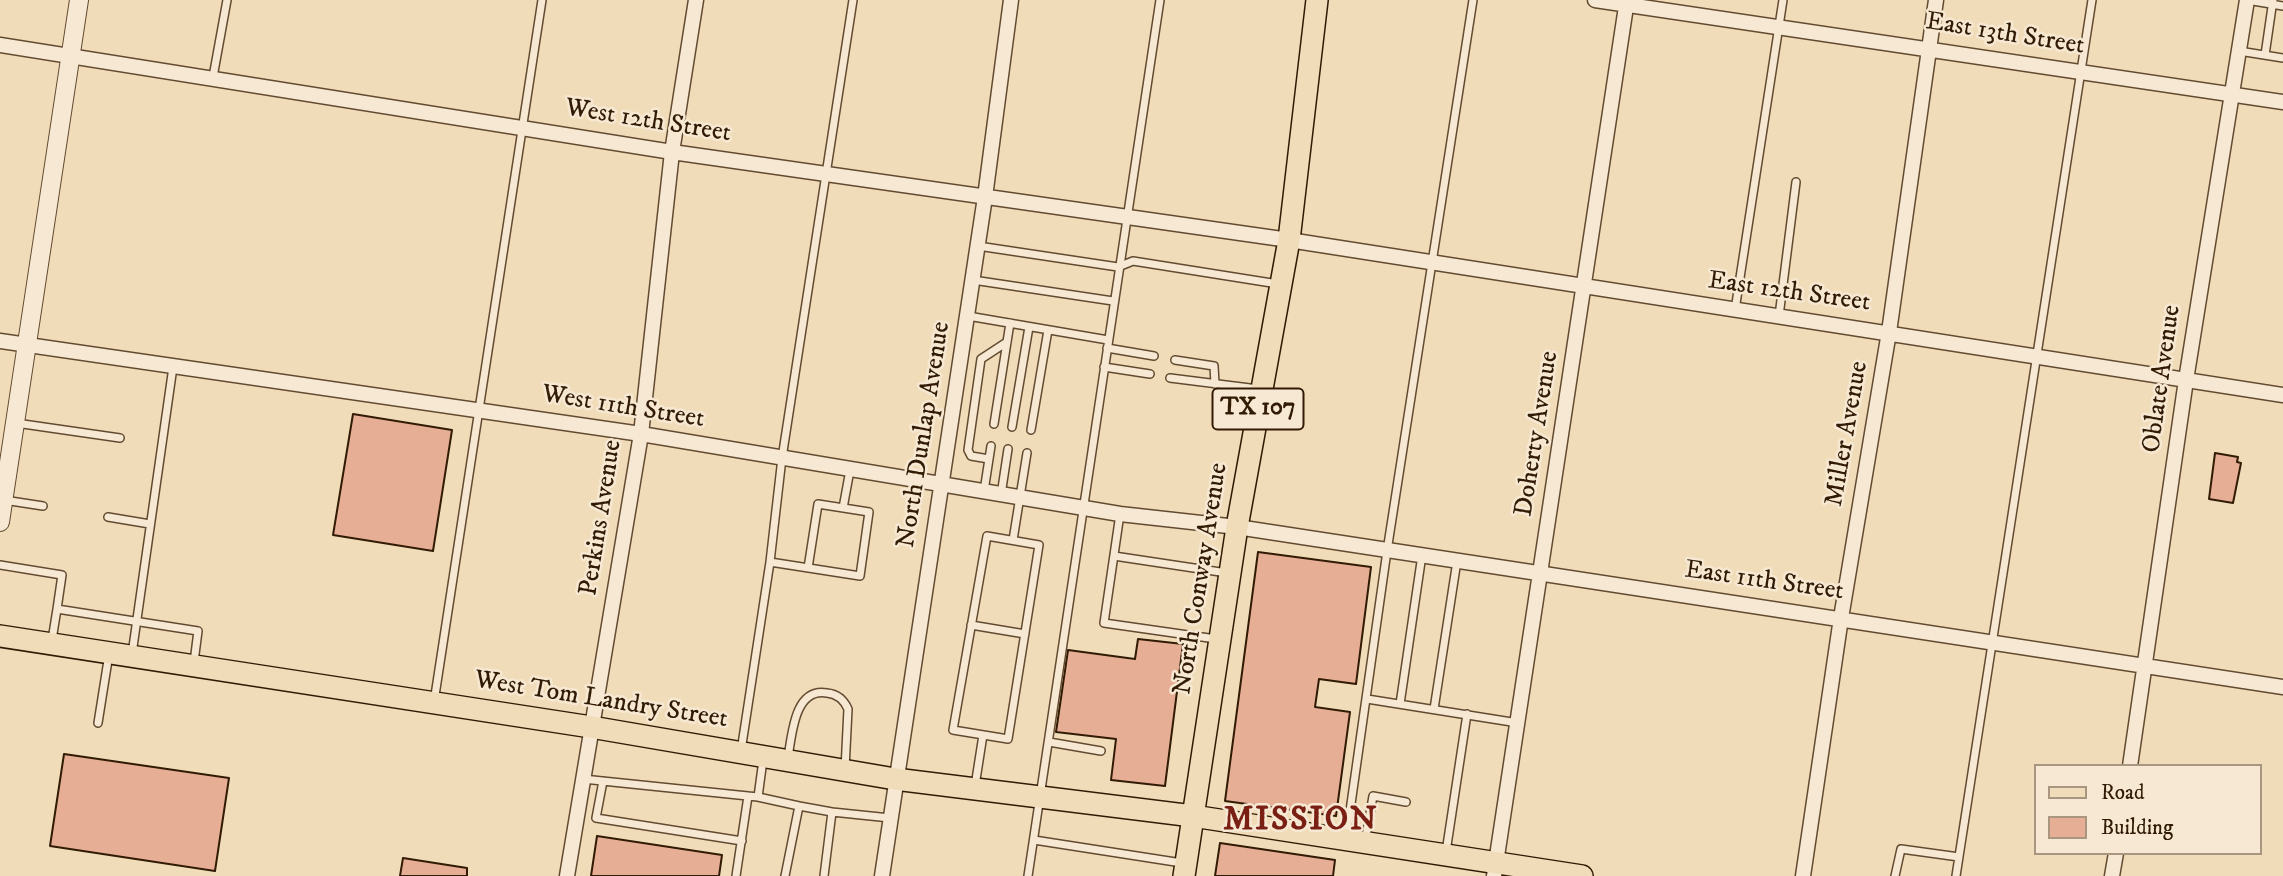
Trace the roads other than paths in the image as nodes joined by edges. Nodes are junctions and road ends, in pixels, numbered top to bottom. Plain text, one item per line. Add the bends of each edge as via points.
1 (79, 0) edge
2 (227, 0) edge
3 (542, 0) edge
4 (696, 0) edge
5 (853, 0) edge
6 (1011, 0) edge
7 (1160, 0) edge
8 (1317, 0) edge
9 (1473, 0) edge
10 (1595, 0) edge
11 (1783, 0) edge
12 (1936, 0) edge
13 (2092, 0) edge
14 (2247, 0) edge
15 (2273, 2) edge
16 (1627, 3) edge
17 (2283, 6) edge
18 (1779, 27) junction
19 (0, 45) edge
20 (1928, 48) junction
21 (2239, 51) junction
22 (70, 54) junction
23 (2265, 55) junction
24 (2283, 58) edge
25 (2081, 71) junction
26 (213, 77) junction
27 (2231, 94) junction
28 (2283, 102) edge
29 (522, 127) junction
30 (672, 152) junction
31 (825, 174) junction
32 (1796, 182) dead end
33 (985, 197) junction
34 (1126, 217) junction
35 (1289, 240) junction
36 (978, 246) junction
37 (1433, 263) junction
38 (1118, 267) junction
39 (973, 280) junction
40 (1281, 284) junction
41 (1586, 287) junction
42 (1113, 301) junction
43 (1735, 310) junction
44 (968, 316) junction
45 (1779, 316) junction
46 (1010, 323) junction
47 (1028, 327) junction
48 (1048, 330) junction
49 (1889, 332) junction
50 (0, 341) edge
51 (1007, 342) junction
52 (1107, 344) junction
53 (27, 346) junction
54 (1154, 356) dead end
55 (2036, 356) junction
56 (1175, 360) dead end
57 (173, 367) junction
58 (1104, 367) junction
59 (1150, 374) dead end
60 (1170, 378) dead end
61 (2186, 380) junction
62 (1215, 384) junction
63 (1262, 390) junction
64 (2283, 395) edge
65 (477, 410) junction
66 (15, 423) junction
67 (994, 424) dead end
68 (1012, 426) dead end
69 (1031, 430) dead end
70 (641, 434) junction
71 (120, 438) dead end
72 (991, 446) dead end
73 (1008, 449) dead end
74 (1027, 453) dead end
75 (782, 458) junction
76 (989, 459) junction
77 (850, 470) junction
78 (942, 486) junction
79 (984, 493) junction
80 (1000, 495) junction
81 (1020, 498) junction
82 (3, 500) junction
83 (43, 506) dead end
84 (843, 508) junction
85 (1084, 509) junction
86 (1120, 514) junction
87 (108, 517) dead end
88 (0, 522) edge
89 (150, 524) junction
90 (1237, 527) junction
91 (1013, 540) junction
92 (1387, 551) junction
93 (1422, 555) junction
94 (1114, 556) junction
95 (1457, 561) junction
96 (770, 562) junction
97 (0, 565) edge
98 (808, 568) junction
99 (1230, 574) junction
100 (1541, 574) junction
101 (57, 609) junction
102 (1841, 618) junction
103 (137, 622) junction
104 (971, 625) junction
105 (1025, 634) junction
106 (0, 636) edge
107 (1220, 639) junction
108 (1994, 643) junction
109 (51, 644) junction
110 (109, 653) junction
111 (132, 656) junction
112 (193, 666) junction
113 (2147, 666) junction
114 (2283, 687) edge
115 (1367, 699) junction
116 (434, 703) junction
117 (1399, 704) junction
118 (1434, 709) junction
119 (1467, 715) junction
120 (98, 723) dead end
121 (1519, 723) junction
122 (592, 727) junction
123 (983, 735) junction
124 (1049, 742) junction
125 (1101, 751) dead end
126 (741, 752) junction
127 (764, 756) junction
128 (787, 760) junction
129 (2130, 764) edge
130 (845, 770) junction
131 (583, 779) junction
132 (895, 779) junction
133 (603, 781) junction
134 (975, 790) junction
135 (748, 796) junction
136 (758, 797) junction
137 (1040, 799) junction
138 (1406, 802) dead end
139 (799, 806) junction
140 (832, 812) junction
141 (1193, 816) junction
142 (890, 818) junction
143 (1034, 840) junction
144 (742, 841) junction
145 (1356, 841) junction
146 (1446, 853) junction
147 (2116, 855) edge
148 (1959, 857) junction
149 (1495, 869) edge
150 (1185, 870) edge
151 (567, 876) edge
152 (736, 876) edge
153 (785, 876) edge
154 (824, 876) edge
155 (882, 876) edge
156 (1028, 876) edge
157 (1582, 876) edge
158 (1803, 876) edge
159 (1895, 876) edge
160 (1956, 876) edge
161 (2112, 876) edge

1 - 22 street
2 - 26 lane
3 - 29 lane
4 - 30 street, Perkins Avenue
5 - 31 lane
6 - 33 street, North Dunlap Avenue
7 - 34 lane
8 - 35 main road, North Conway Avenue / TX 107
9 - 37 lane
10 - 16 street, East 13th Street
11 - 18 lane
12 - 20 street, Miller Avenue
13 - 25 lane
14 - 15 lane
14 - 21 street, Oblate Avenue
15 - 17 lane
15 - 23 lane
16 - 18 street, East 13th Street
16 - 41 street, Doherty Avenue
18 - 20 street, East 13th Street
18 - 43 lane
19 - 22 street, West 12th Street
20 - 25 street, East 13th Street
20 - 49 street, Miller Avenue
21 - 23 lane
21 - 27 street, Oblate Avenue
22 - 26 street, West 12th Street
22 - 53 street
23 - 24 lane
25 - 27 street, East 13th Street
25 - 55 lane
26 - 29 street, West 12th Street
27 - 28 street, East 13th Street
27 - 61 street, Oblate Avenue
29 - 30 street, West 12th Street
29 - 65 lane
30 - 31 street, West 12th Street
30 - 70 street, Perkins Avenue
31 - 33 street, West 12th Street
31 - 75 lane
32 - 45 lane
33 - 34 street, West 12th Street
33 - 36 street, North Dunlap Avenue
34 - 35 street, West 12th Street
34 - 38 lane
35 - 37 street, East 12th Street
35 - 40 main road, North Conway Avenue / TX 107
36 - 38 lane
36 - 39 street, North Dunlap Avenue
37 - 41 street, East 12th Street
37 - 92 lane
38 - 40 lane via 1133,261
38 - 42 lane
39 - 42 lane
39 - 44 street, North Dunlap Avenue
40 - 63 main road, North Conway Avenue / TX 107
41 - 43 street, East 12th Street
41 - 100 street, Doherty Avenue
42 - 52 lane
43 - 45 street, East 12th Street
44 - 46 lane
44 - 78 street, North Dunlap Avenue
45 - 49 street, East 12th Street
46 - 47 lane
46 - 51 lane
47 - 48 lane
47 - 68 lane
48 - 52 lane
48 - 69 lane
49 - 55 street, East 12th Street
49 - 102 street, Miller Avenue
50 - 53 street, West 11th Street
51 - 67 lane
51 - 76 lane via 981,359 968,450 971,456
52 - 54 lane
52 - 58 lane
53 - 57 street, West 11th Street
53 - 66 street
55 - 61 street, East 12th Street
55 - 108 lane
56 - 62 lane via 1213,366
57 - 65 street, West 11th Street
57 - 89 lane
58 - 59 lane
58 - 85 lane
60 - 62 lane
61 - 64 street, East 12th Street
61 - 113 street, Oblate Avenue
62 - 63 lane
63 - 90 main road, North Conway Avenue / TX 107
65 - 70 street, West 11th Street
65 - 116 lane
66 - 71 lane
66 - 82 street
70 - 75 street, West 11th Street
70 - 122 street, Perkins Avenue
72 - 76 lane
73 - 80 lane
74 - 81 lane
75 - 77 street, West 11th Street
75 - 96 lane
76 - 79 lane
77 - 78 street, West 11th Street
77 - 84 lane
78 - 79 street, West 11th Street
78 - 132 street, North Dunlap Avenue
79 - 80 street, West 11th Street
80 - 81 street, West 11th Street
81 - 85 street, West 11th Street
81 - 91 lane
82 - 83 lane
82 - 88 street
84 - 98 lane via 818,504
84 - 98 lane via 869,512 860,576
85 - 86 street, West 11th Street
85 - 124 lane
86 - 90 street, West 11th Street
86 - 94 lane
87 - 89 lane
89 - 103 lane
90 - 92 street, East 11th Street
90 - 99 main road, North Conway Avenue / TX 107
91 - 104 lane via 987,536
91 - 105 lane via 1039,545
92 - 93 street, East 11th Street
92 - 115 lane
93 - 95 street, East 11th Street
93 - 117 lane
94 - 99 lane
94 - 107 lane via 1104,623
95 - 100 street, East 11th Street
95 - 118 lane
96 - 98 lane
96 - 126 lane
97 - 101 lane via 62,575
99 - 107 main road, North Conway Avenue / TX 107
100 - 102 street, East 11th Street
100 - 121 street, Doherty Avenue
101 - 103 lane
101 - 109 lane
102 - 108 street, East 11th Street
102 - 158 street, Miller Avenue
103 - 111 lane
103 - 112 lane via 198,631
104 - 105 lane
104 - 123 lane via 953,730
105 - 123 lane via 1008,739
106 - 109 main road, West Tom Landry Street
107 - 141 main road, North Conway Avenue / TX 107
108 - 113 street, East 11th Street
108 - 148 lane
109 - 110 main road, West Tom Landry Street
110 - 111 main road, West Tom Landry Street
110 - 120 lane
111 - 112 main road, West Tom Landry Street
112 - 116 main road, West Tom Landry Street
113 - 114 street, East 11th Street
113 - 129 street, Oblate Avenue
115 - 117 lane
115 - 145 lane
116 - 122 main road, West Tom Landry Street
117 - 118 lane
118 - 119 lane
119 - 121 lane
119 - 146 lane
121 - 149 street, Doherty Avenue
122 - 126 main road, West Tom Landry Street
122 - 131 street, Perkins Avenue
123 - 134 lane
124 - 125 lane
124 - 137 lane
126 - 127 main road, West Tom Landry Street
127 - 128 main road, West Tom Landry Street
127 - 136 lane
128 - 130 main road, West Tom Landry Street
128 - 130 lane via 800,705 813,695 829,693 844,701 848,709
130 - 132 main road, West Tom Landry Street
131 - 133 lane
131 - 151 street, Perkins Avenue
132 - 134 main road, West Tom Landry Street
132 - 142 street, North Dunlap Avenue
133 - 135 lane
133 - 144 lane via 596,818
134 - 137 main road, West Tom Landry Street
135 - 136 lane
135 - 144 lane
136 - 139 lane
137 - 141 main road, West Tom Landry Street
137 - 143 lane
138 - 145 lane via 1373,796
139 - 140 lane
139 - 153 lane
140 - 142 lane
140 - 154 lane
141 - 145 main road, West Tom Landry Street
141 - 150 main road, North Conway Avenue / TX 107
142 - 155 street, North Dunlap Avenue
143 - 150 lane
143 - 156 lane
144 - 152 lane
145 - 146 main road, West Tom Landry Street
146 - 149 main road, West Tom Landry Street
147 - 161 street
148 - 159 lane via 1901,849
148 - 160 lane
149 - 157 main road, West Tom Landry Street

